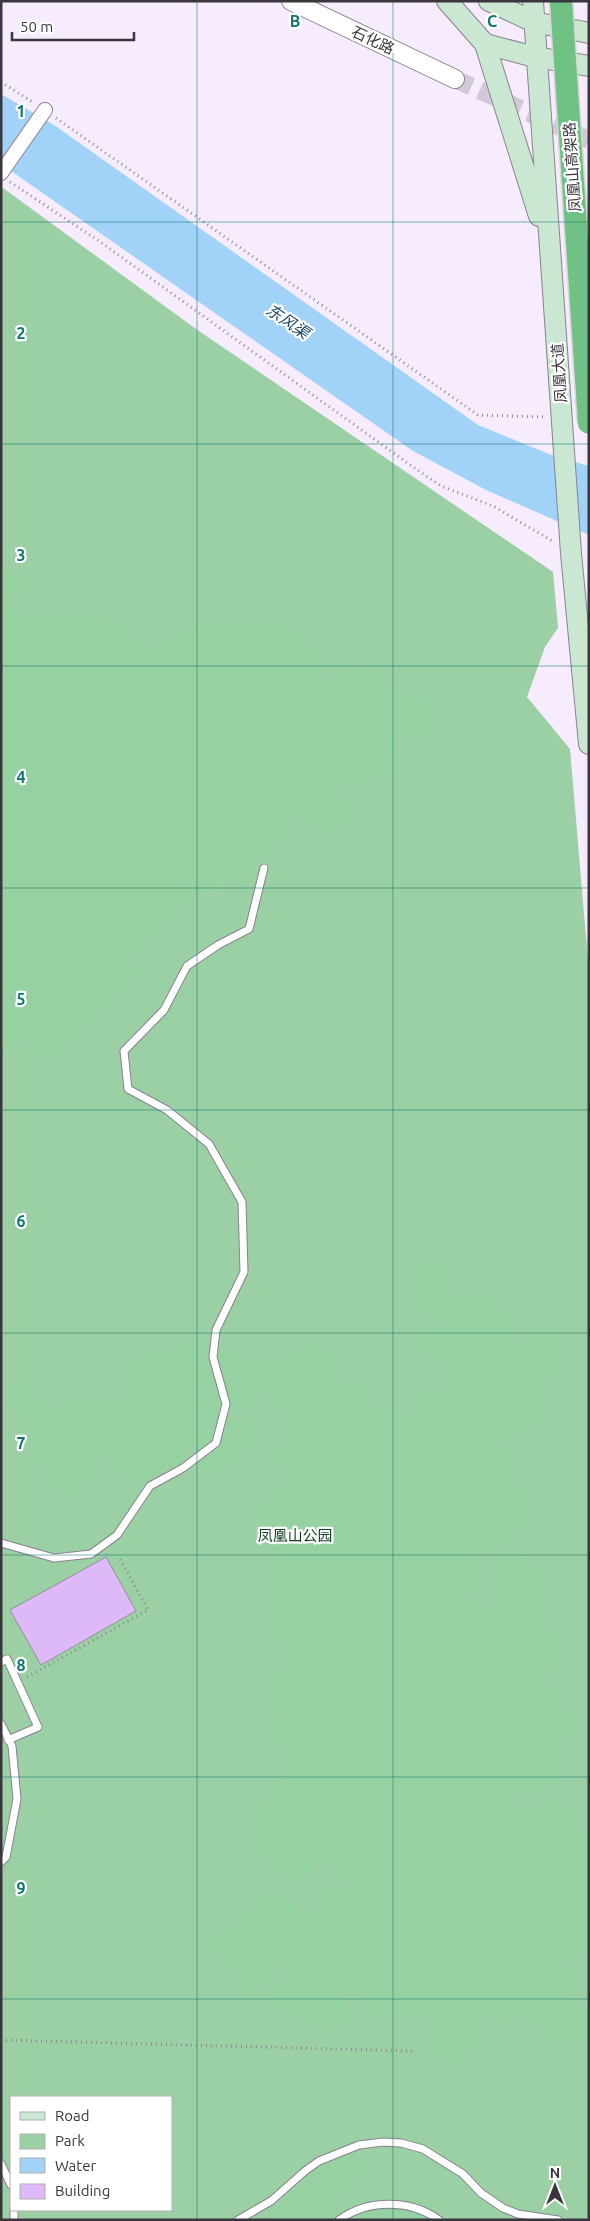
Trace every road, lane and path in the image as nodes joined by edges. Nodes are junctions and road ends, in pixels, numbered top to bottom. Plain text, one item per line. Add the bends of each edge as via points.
1 (291, 1) edge
2 (447, 1) edge
3 (489, 1) edge
4 (533, 1) edge
5 (561, 1) edge
6 (534, 22) junction
7 (589, 33) edge
8 (484, 44) junction
9 (535, 56) junction
10 (589, 66) edge
11 (455, 79) tunnel mouth
12 (1, 82) edge
13 (45, 110) junction
14 (5, 177) edge
15 (550, 249) junction
16 (562, 417) junction
17 (589, 423) edge
18 (570, 547) junction
19 (589, 744) edge
20 (264, 868) dead end
21 (1, 1544) edge
22 (120, 1559) dead end
23 (1, 1662) edge
24 (18, 1682) junction
25 (1, 1724) edge
26 (8, 1740) junction
27 (1, 1862) edge
28 (1, 2040) edge
29 (413, 2051) dead end
30 (1, 2164) edge
31 (10, 2183) edge
32 (238, 2220) edge
33 (339, 2220) edge
34 (439, 2220) edge
35 (558, 2220) edge

1 - 11 street, 石化路
2 - 8 main road
3 - 6 main road
4 - 6 main road, 凤凰大道
5 - 17 highway, 凤凰山高架路, bridge
6 - 7 main road
6 - 9 main road, 凤凰大道
8 - 9 main road
8 - 15 main road
9 - 10 main road
9 - 15 main road, 凤凰大道
12 - 13 path
13 - 14 street
13 - 16 path via 478,415
14 - 18 path via 442,486 493,506
15 - 16 main road, 凤凰大道
16 - 18 main road, 凤凰大道
18 - 19 main road, 凤凰大道
20 - 21 lane via 249,928 187,966 164,1010 124,1051 128,1089 168,1110 209,1144 242,1202 244,1272 216,1330 213,1357 226,1404 216,1443 183,1468 150,1486 117,1535 90,1554 54,1558
22 - 24 path via 148,1610
23 - 24 lane via 7,1659
24 - 26 lane via 38,1726
25 - 26 lane
26 - 27 lane via 12,1746 17,1799 6,1857
28 - 29 path
30 - 31 lane
32 - 35 lane via 271,2201 319,2161 359,2145 383,2142 423,2149 464,2174 481,2193 502,2208 518,2214
33 - 34 lane via 355,2211 396,2203 415,2206

